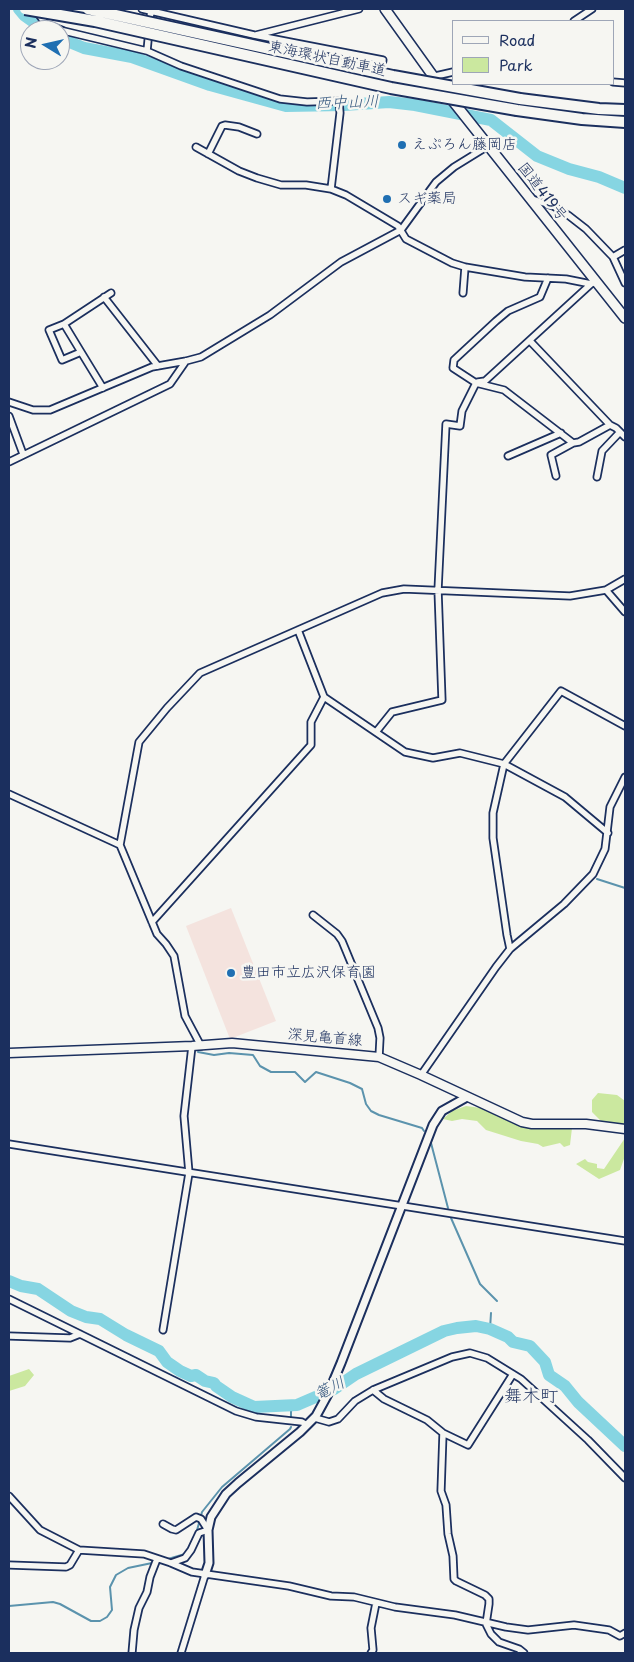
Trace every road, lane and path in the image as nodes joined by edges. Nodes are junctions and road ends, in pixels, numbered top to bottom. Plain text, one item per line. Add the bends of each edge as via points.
1 (25, 9) edge
2 (34, 9) edge
3 (88, 9) edge
4 (142, 9) edge
5 (359, 9) edge
6 (385, 9) edge
7 (592, 9) edge
8 (152, 10) edge
9 (576, 20) edge
10 (254, 35) junction
11 (147, 51) junction
12 (452, 72) edge
13 (433, 76) junction
14 (625, 110) edge
15 (625, 122) edge
16 (257, 134) dead end
17 (488, 146) junction
18 (196, 147) dead end
19 (208, 154) junction
20 (331, 189) junction
21 (531, 199) junction
22 (400, 230) junction
23 (625, 250) edge
24 (613, 257) junction
25 (465, 267) junction
26 (548, 278) junction
27 (593, 283) junction
28 (625, 283) edge
29 (111, 292) dead end
30 (463, 293) dead end
31 (104, 297) junction
32 (625, 318) edge
33 (64, 324) junction
34 (530, 341) junction
35 (81, 352) junction
36 (186, 361) junction
37 (158, 366) junction
38 (476, 383) junction
39 (103, 388) junction
40 (9, 402) edge
41 (9, 416) edge
42 (610, 425) junction
43 (620, 432) junction
44 (561, 433) junction
45 (625, 437) edge
46 (573, 443) junction
47 (23, 454) junction
48 (508, 456) dead end
49 (9, 462) edge
50 (556, 476) dead end
51 (597, 477) dead end
52 (625, 579) edge
53 (438, 590) junction
54 (606, 590) junction
55 (625, 612) edge
56 (298, 630) junction
57 (324, 697) junction
58 (625, 726) edge
59 (376, 732) junction
60 (504, 764) junction
61 (625, 776) edge
62 (9, 794) edge
63 (608, 833) junction
64 (120, 845) junction
65 (313, 915) dead end
66 (152, 922) junction
67 (510, 949) junction
68 (192, 1046) junction
69 (201, 1046) junction
70 (9, 1052) edge
71 (379, 1057) junction
72 (421, 1075) junction
73 (467, 1096) junction
74 (625, 1129) edge
75 (9, 1144) edge
76 (189, 1173) junction
77 (402, 1206) junction
78 (625, 1241) edge
79 (9, 1299) edge
80 (164, 1330) dead end
81 (80, 1334) junction
82 (9, 1336) edge
83 (513, 1374) junction
84 (373, 1390) junction
85 (316, 1417) junction
86 (307, 1425) junction
87 (443, 1433) junction
88 (625, 1478) edge
89 (9, 1496) edge
90 (163, 1524) dead end
91 (208, 1530) junction
92 (80, 1550) junction
93 (157, 1559) junction
94 (171, 1563) junction
95 (9, 1565) edge
96 (205, 1575) junction
97 (376, 1603) junction
98 (486, 1624) junction
99 (625, 1633) edge
100 (132, 1653) edge
101 (182, 1653) edge
102 (371, 1653) edge
103 (524, 1653) edge

1 - 15 highway, 東海環状自動車道, bridge via 391,88 517,110
2 - 11 street via 46,24 64,32
3 - 14 highway, 東海環状自動車道, bridge via 384,74 520,99
4 - 8 street
5 - 10 street
6 - 13 highway, 国道419号
7 - 9 street
8 - 10 street
8 - 11 street
10 - 13 street via 383,60 379,84 411,90
11 - 20 street via 181,66 280,99 339,101
12 - 13 street
13 - 17 highway, 国道419号
16 - 19 street via 239,127 222,126
17 - 21 highway, 国道419号
17 - 22 street via 436,182
18 - 19 street
19 - 20 street via 257,178 281,185
20 - 22 street via 363,204
21 - 24 street via 568,214
21 - 27 highway, 国道419号
22 - 25 street via 406,239
22 - 36 street via 341,262 270,315 201,356
23 - 24 street
24 - 28 street
25 - 26 street
25 - 30 street
26 - 27 street
26 - 38 street via 540,297 508,311 454,360 453,368
27 - 32 highway, 国道419号
27 - 34 street
29 - 31 street
31 - 33 street
31 - 37 street
33 - 35 street
33 - 35 street via 49,330 62,360
34 - 38 street via 486,381
34 - 42 street
35 - 39 street
36 - 37 street
36 - 47 street via 170,384
37 - 39 street
38 - 44 street via 504,390
38 - 53 street via 462,411 460,426 446,424
39 - 40 street via 50,410 33,410
41 - 47 street
42 - 43 street
42 - 46 street
43 - 45 street
43 - 51 street via 602,451
44 - 46 street
44 - 48 street
46 - 50 street via 551,455
47 - 49 street
52 - 54 street
53 - 54 street via 570,596
53 - 56 street via 404,589 382,593
53 - 59 street via 442,700 392,712
54 - 55 street
56 - 57 street
56 - 64 street via 200,673 167,708 139,742
57 - 59 street
57 - 66 street via 311,722 311,745
58 - 60 street via 561,691
59 - 60 street via 405,752 433,758 460,753
60 - 63 street via 564,797
60 - 67 street via 493,813 493,838
61 - 63 street via 610,807
62 - 64 street
63 - 67 street via 605,850 593,874 564,904
64 - 66 street
65 - 71 street via 342,941 378,1028
66 - 69 street via 174,956 185,1016
67 - 72 street
68 - 69 main road, 深見亀首線
68 - 70 main road, 深見亀首線
68 - 76 street via 184,1116
69 - 71 main road, 深見亀首線 via 232,1043
71 - 72 main road, 深見亀首線
72 - 73 main road, 深見亀首線
73 - 74 main road, 深見亀首線 via 522,1122
73 - 77 street via 438,1116
75 - 76 street
76 - 77 street
76 - 80 street
77 - 78 street
77 - 85 street via 341,1363
79 - 81 street
81 - 82 street via 70,1338
81 - 86 street via 236,1411
83 - 84 street via 487,1358 470,1353
83 - 87 street via 468,1445
83 - 88 street via 588,1440
84 - 85 street via 355,1401 338,1420 330,1422
84 - 87 street via 384,1399 427,1420
85 - 86 street
86 - 91 street via 226,1494 211,1517
87 - 98 street via 441,1491 454,1556 454,1579 489,1599
89 - 92 street via 40,1530
90 - 91 street via 176,1530 193,1519 201,1519
91 - 94 street via 199,1533 185,1558
91 - 96 street
92 - 93 street via 144,1554
92 - 95 street via 66,1567
93 - 94 street
93 - 100 street via 139,1608
94 - 96 street
96 - 97 street via 279,1584
96 - 101 street
97 - 98 street via 455,1615
97 - 102 street
98 - 99 street via 528,1630 574,1625 608,1630 620,1636
98 - 103 street via 499,1642

